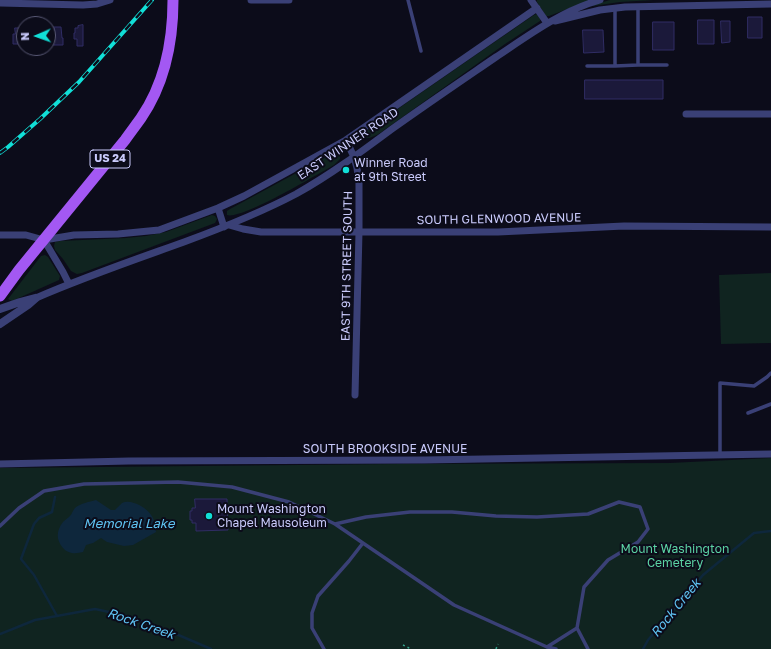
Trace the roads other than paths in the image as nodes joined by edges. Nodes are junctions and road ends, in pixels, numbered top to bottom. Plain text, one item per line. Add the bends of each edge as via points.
1 (110, 0) edge
2 (173, 0) edge
3 (251, 0) edge
4 (289, 0) edge
5 (408, 0) edge
6 (531, 0) edge
7 (600, 0) edge
8 (32, 2) edge
9 (0, 3) edge
10 (668, 3) edge
11 (771, 4) edge
12 (638, 7) junction
13 (537, 8) junction
14 (615, 8) junction
15 (547, 23) junction
16 (421, 51) dead end
17 (638, 65) junction
18 (667, 65) dead end
19 (587, 66) dead end
20 (615, 66) junction
21 (686, 114) dead end
22 (771, 114) edge
23 (346, 140) junction
24 (354, 157) junction
25 (218, 208) junction
26 (227, 226) junction
27 (771, 227) edge
28 (359, 232) junction
29 (0, 235) edge
30 (44, 240) junction
31 (69, 284) junction
32 (0, 296) edge
33 (36, 298) junction
34 (0, 309) edge
35 (0, 324) edge
36 (771, 373) edge
37 (355, 395) dead end
38 (771, 404) edge
39 (748, 413) dead end
40 (771, 454) edge
41 (720, 455) junction
42 (0, 464) edge
43 (335, 524) junction
44 (0, 526) edge
45 (363, 543) junction
46 (577, 628) junction
47 (547, 647) junction
48 (324, 649) edge
49 (556, 649) edge
50 (588, 649) edge

1 - 8 street via 83,5
2 - 30 main road, US 24 via 173,28 168,55 149,106 125,140
3 - 4 street
5 - 16 lane
6 - 13 street
7 - 15 street, EAST WINNER ROAD via 568,11
8 - 9 street
10 - 11 street, EAST WINNER ROAD
10 - 12 street, EAST WINNER ROAD
12 - 14 street, EAST WINNER ROAD
12 - 17 lane
13 - 15 street
13 - 23 street, EAST WINNER ROAD
14 - 15 street, EAST WINNER ROAD
14 - 20 lane
15 - 24 street, EAST WINNER ROAD
17 - 18 lane
17 - 20 lane
19 - 20 lane
21 - 22 street
23 - 24 street, EAST 9TH STREET SOUTH
23 - 25 street, EAST WINNER ROAD
24 - 26 street, EAST WINNER ROAD via 296,194
24 - 28 street, EAST 9TH STREET SOUTH via 360,183
25 - 26 street
25 - 30 street, EAST WINNER ROAD via 160,230 74,235
26 - 28 street, SOUTH GLENWOOD AVENUE via 261,232
26 - 31 street, EAST WINNER ROAD
27 - 28 street, SOUTH GLENWOOD AVENUE via 624,226 498,232
28 - 37 street, EAST 9TH STREET SOUTH
29 - 30 street via 26,235
30 - 31 street
30 - 32 main road, US 24
31 - 33 street, EAST WINNER ROAD
33 - 34 street, EAST WINNER ROAD
33 - 35 street, EAST WINNER ROAD
36 - 41 lane via 754,386 720,383
38 - 39 lane
40 - 41 street, SOUTH BROOKSIDE AVENUE
41 - 42 street, SOUTH BROOKSIDE AVENUE
43 - 44 lane via 282,500 232,487 178,482 84,484 44,491 19,508
43 - 45 lane
43 - 46 lane via 366,517 410,512 538,517 588,514 619,502 640,507 648,529 638,542 608,560 584,587
45 - 47 lane via 454,605
45 - 48 lane via 318,596 312,613 312,628
46 - 47 lane
46 - 50 lane
47 - 49 lane

